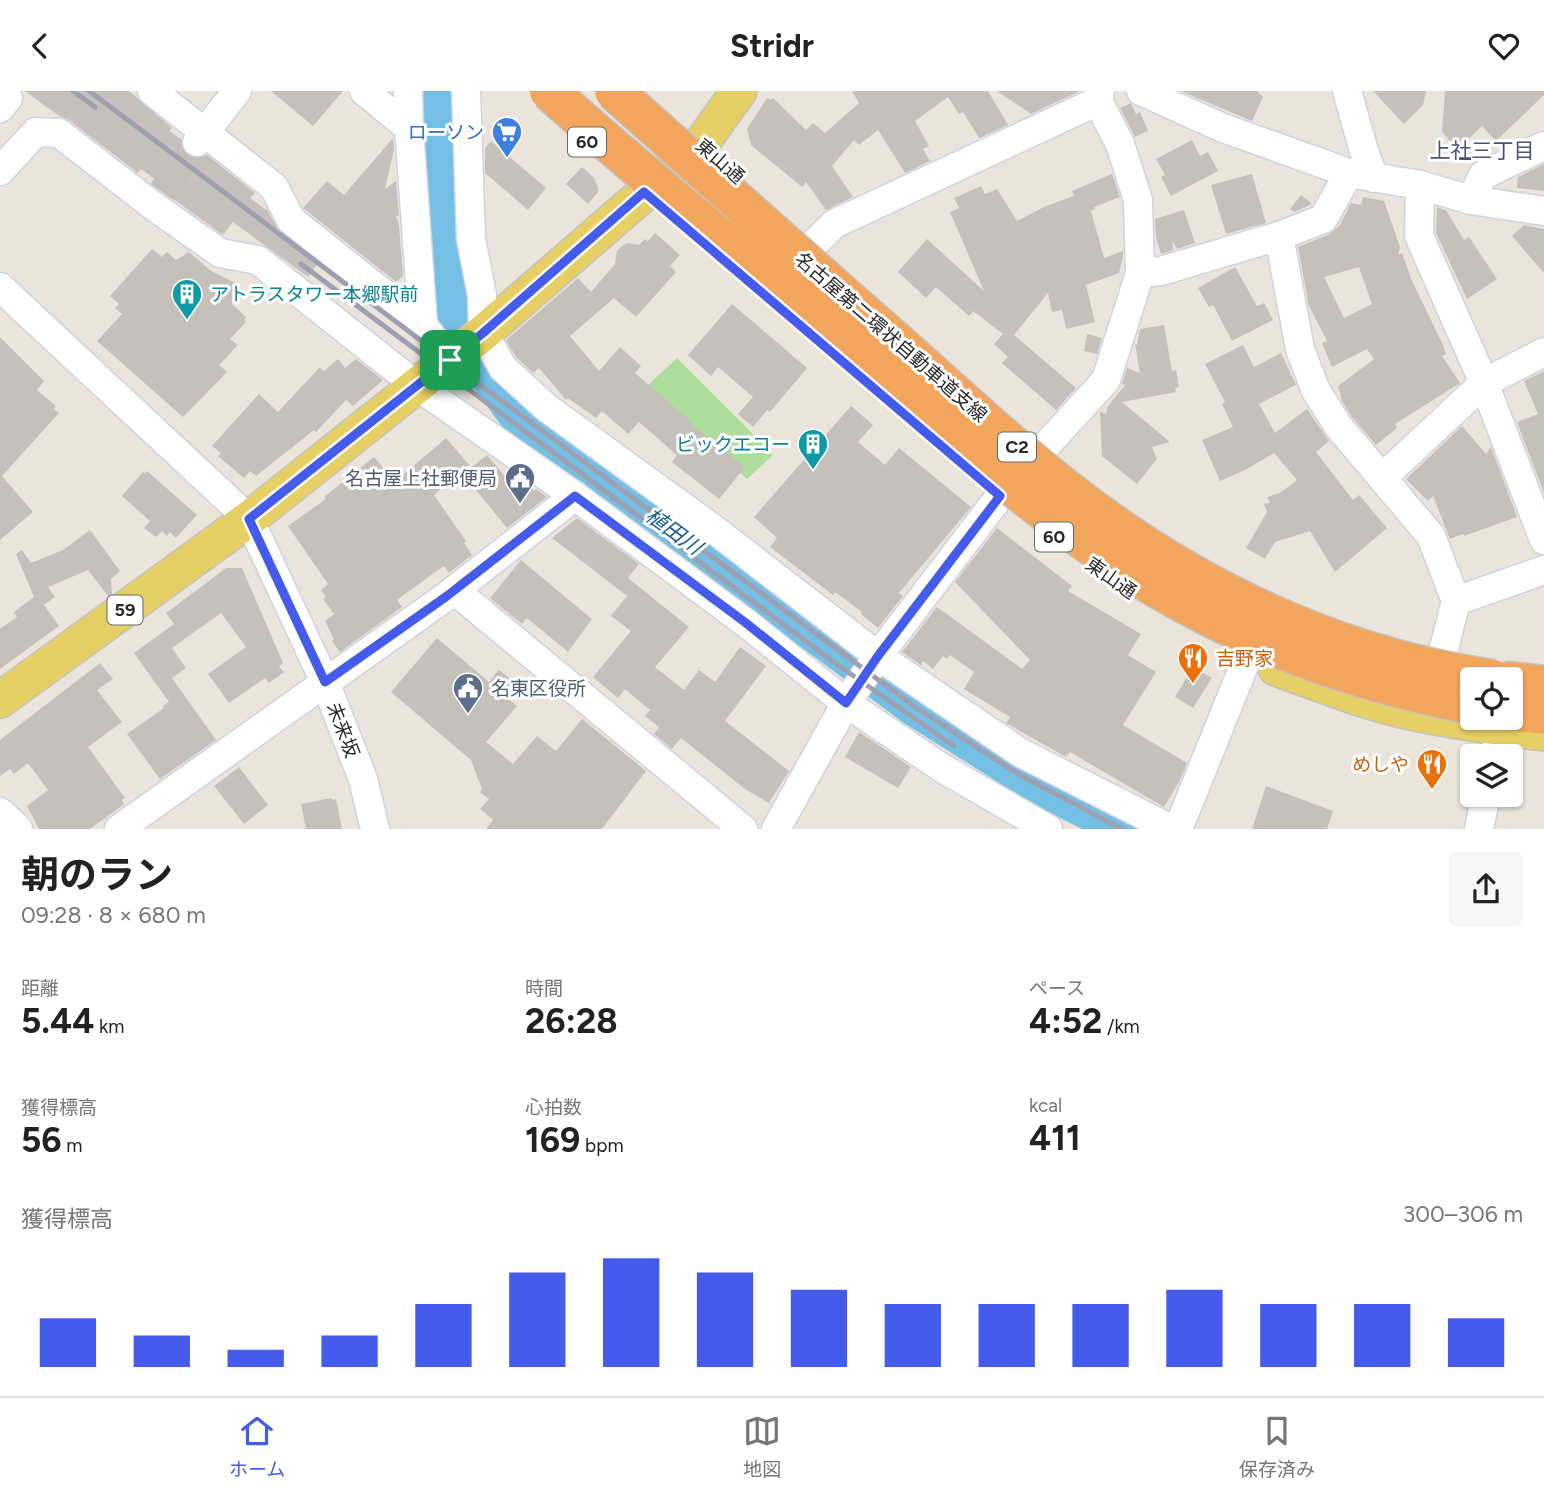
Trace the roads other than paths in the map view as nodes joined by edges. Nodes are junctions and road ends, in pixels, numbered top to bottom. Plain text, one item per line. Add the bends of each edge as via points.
1 (152, 91) edge
2 (237, 91) edge
3 (364, 91) edge
4 (408, 91) edge
5 (466, 91) edge
6 (529, 91) edge
7 (549, 91) edge
8 (591, 91) edge
9 (614, 91) edge
10 (639, 91) edge
11 (739, 91) edge
12 (1347, 91) edge
13 (0, 92) edge
14 (1151, 93) edge
15 (1099, 96) edge
16 (0, 108) edge
17 (409, 128) junction
18 (201, 137) junction
19 (701, 144) junction
20 (1544, 146) edge
21 (0, 171) edge
22 (1362, 175) junction
23 (1420, 185) junction
24 (644, 192) junction
25 (1471, 200) junction
26 (1544, 211) edge
27 (1279, 236) junction
28 (814, 257) junction
29 (1140, 273) junction
30 (7, 304) edge
31 (423, 325) junction
32 (466, 347) junction
33 (1544, 352) edge
34 (1484, 383) junction
35 (417, 386) junction
36 (1044, 447) junction
37 (1383, 477) junction
38 (575, 496) junction
39 (1000, 496) junction
40 (249, 519) junction
41 (1544, 540) edge
42 (1544, 570) edge
43 (454, 590) junction
44 (1456, 601) junction
45 (1443, 652) junction
46 (1248, 656) junction
47 (1544, 670) edge
48 (1460, 673) edge
49 (864, 677) junction
50 (325, 682) junction
51 (1523, 683) edge
52 (1544, 685) edge
53 (0, 700) edge
54 (1460, 712) edge
55 (1544, 715) edge
56 (1523, 719) edge
57 (1460, 720) edge
58 (1523, 730) edge
59 (1544, 733) edge
60 (1484, 807) edge
61 (0, 812) edge
62 (18, 829) edge
63 (119, 829) edge
64 (374, 829) edge
65 (743, 829) edge
66 (776, 829) edge
67 (1048, 829) edge
68 (1171, 829) edge
69 (1178, 829) edge
70 (1479, 829) edge

1 - 18 street
2 - 18 street
3 - 17 street
4 - 17 street
5 - 32 street via 471,239 482,295
6 - 24 main road, 東山通 / 60
7 - 54 highway, 名古屋第二環状自動車道支線 / C2, bridge via 973,453 1100,552 1151,585 1272,647
8 - 28 highway, bridge
9 - 28 highway, 名古屋第二環状自動車道支線 / C2, bridge
10 - 19 main road, 東山通
11 - 19 main road, 59
12 - 22 street via 1364,151
13 - 16 street via 9,98
14 - 22 street via 1223,128
15 - 28 street via 834,225
15 - 29 street via 1121,144 1138,200
17 - 31 street
18 - 31 street via 274,187 291,220
19 - 24 main road, 59
19 - 28 main road, 東山通
20 - 25 street via 1483,175
21 - 35 street via 36,132 59,132 157,199 220,253 258,260
22 - 23 street
22 - 27 street via 1323,219
23 - 25 street
23 - 34 street via 1419,236
24 - 32 main road, 59
24 - 39 main road, 東山通 / 60
25 - 26 street
27 - 29 street
27 - 37 street via 1300,349 1316,391 1339,427
28 - 36 main road, 東山通
28 - 48 highway, 名古屋第二環状自動車道支線 / C2, bridge via 1054,479 1166,559 1280,619 1350,645
29 - 36 street via 1106,380
30 - 40 street
31 - 32 street
32 - 35 main road, 59
32 - 49 street via 503,368 547,408 711,527
33 - 34 street
34 - 37 street
34 - 41 street
35 - 38 street
35 - 40 main road, 59
36 - 39 street
36 - 45 main road, 東山通 via 1106,498 1242,582 1307,611
37 - 44 street via 1431,537
38 - 43 street
38 - 49 street via 746,623
39 - 46 main road, 東山通 / 60 via 1144,601
39 - 49 street
40 - 50 street, 未来坂
40 - 53 main road, 59
42 - 44 street
43 - 50 street
43 - 65 street
44 - 45 street
45 - 47 main road, 東山通
46 - 57 main road, 東山通 / 60 via 1335,690
46 - 69 street
49 - 66 street
49 - 67 street via 943,768
49 - 68 street
50 - 63 street
50 - 64 street, 未来坂 via 363,779
51 - 52 highway
55 - 56 highway, 名古屋第二環状自動車道支線 / C2
58 - 59 main road, 東山通 / 60
60 - 70 street
61 - 62 street

